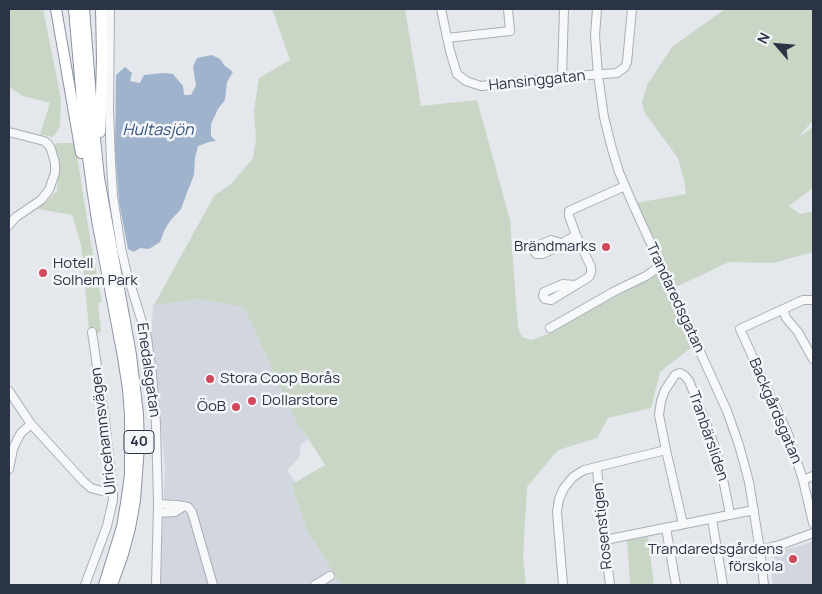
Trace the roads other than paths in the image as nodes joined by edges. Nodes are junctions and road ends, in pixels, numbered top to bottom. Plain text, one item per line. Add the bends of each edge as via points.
1 (56, 9) edge
2 (74, 9) edge
3 (84, 9) edge
4 (101, 9) edge
5 (110, 9) edge
6 (441, 9) edge
7 (508, 9) edge
8 (564, 9) edge
9 (597, 9) edge
10 (632, 9) edge
11 (447, 38) junction
12 (598, 75) junction
13 (562, 77) junction
14 (9, 132) edge
15 (99, 178) junction
16 (625, 186) junction
17 (97, 220) junction
18 (9, 225) edge
19 (576, 235) junction
20 (561, 244) dead end
21 (660, 266) junction
22 (575, 285) dead end
23 (813, 300) edge
24 (783, 309) junction
25 (550, 328) dead end
26 (92, 332) dead end
27 (813, 359) edge
28 (9, 391) edge
29 (31, 424) junction
30 (666, 450) junction
31 (597, 468) junction
32 (9, 469) edge
33 (813, 476) edge
34 (803, 480) junction
35 (113, 492) junction
36 (158, 504) junction
37 (184, 506) junction
38 (754, 510) junction
39 (158, 513) junction
40 (730, 514) junction
41 (712, 519) junction
42 (813, 523) edge
43 (683, 524) junction
44 (666, 528) junction
45 (813, 533) edge
46 (605, 540) junction
47 (760, 550) junction
48 (330, 576) dead end
49 (85, 585) edge
50 (104, 585) edge
51 (112, 585) edge
52 (156, 585) edge
53 (214, 585) edge
54 (315, 585) edge
55 (563, 585) edge
56 (610, 585) edge
57 (676, 585) edge
58 (723, 585) edge
59 (764, 585) edge

1 - 17 highway via 85,178
2 - 17 highway, 40 via 85,134
3 - 15 highway, 40
4 - 15 highway
5 - 36 street, Enedalsgatan via 109,111 114,196 126,270 147,338 156,424
6 - 11 street, Hansinggatan
7 - 11 street via 510,31
8 - 13 street
9 - 12 street, Trandaredsgatan
10 - 12 street, Hansinggatan via 625,67 617,73
11 - 13 street, Hansinggatan via 457,74 470,83 481,86
12 - 13 street, Hansinggatan
12 - 16 street, Trandaredsgatan via 606,127
14 - 18 street via 48,144 55,173 49,190
15 - 51 highway, 40 via 131,355 138,414 135,500 128,537
16 - 19 street via 569,211
16 - 21 street, Trandaredsgatan
17 - 50 highway, 40 via 120,340 130,415 127,497 122,527
19 - 20 street
19 - 22 street via 591,272 589,277
21 - 25 street
21 - 38 street, Trandaredsgatan via 727,411 739,445
23 - 24 street via 804,300
24 - 27 street
24 - 34 street, Backgårdsgatan via 740,329 788,434
26 - 35 street, Ulricehamnsvägen
28 - 29 street
29 - 32 street via 17,440
29 - 35 street via 91,488
30 - 31 street
30 - 40 street, Tranbärsliden via 660,420 661,401 670,381 682,373 689,381 715,447
30 - 43 street, Tranbärsliden
31 - 46 street, Rosenstigen
31 - 55 street via 584,470 573,477 559,500 557,512
33 - 34 street
34 - 42 street, Backgårdsgatan
35 - 49 street, Ulricehamnsvägen via 107,526
36 - 37 street
36 - 39 street, Enedalsgatan
37 - 39 street via 176,512
37 - 53 street via 192,512
38 - 40 street
38 - 47 street, Trandaredsgatan
39 - 52 street, Enedalsgatan
40 - 41 street
41 - 43 street
41 - 58 street
43 - 44 street
44 - 46 street
44 - 57 street
45 - 47 street
46 - 56 street, Rosenstigen
47 - 59 street, Trandaredsgatan
48 - 54 street

